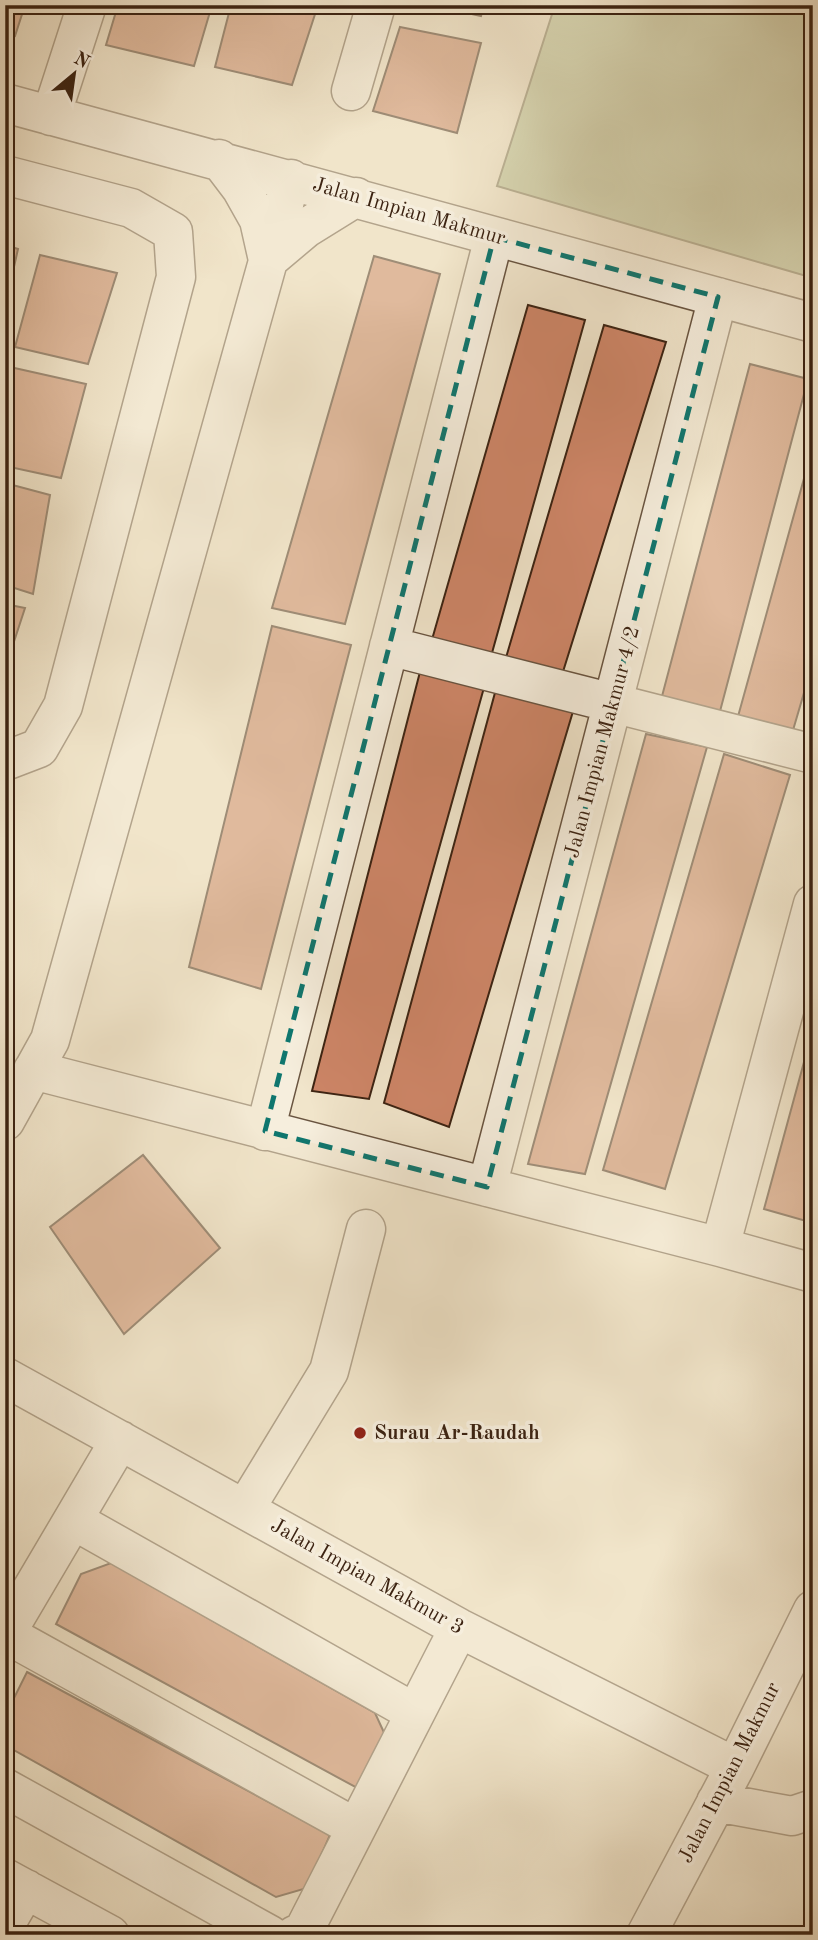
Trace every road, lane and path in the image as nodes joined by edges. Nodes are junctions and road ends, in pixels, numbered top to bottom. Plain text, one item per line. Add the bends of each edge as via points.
1 (87, 5) edge
2 (376, 5) edge
3 (351, 91) dead end
4 (5, 103) edge
5 (51, 116) junction
6 (219, 159) junction
7 (5, 175) edge
8 (291, 179) junction
9 (356, 197) junction
10 (494, 237) junction
11 (268, 260) junction
12 (718, 297) junction
13 (813, 323) edge
14 (389, 646) junction
15 (613, 703) junction
16 (813, 754) edge
17 (5, 761) edge
18 (813, 904) edge
19 (33, 1070) junction
20 (5, 1121) edge
21 (265, 1131) junction
22 (488, 1187) junction
23 (366, 1229) dead end
24 (720, 1247) junction
25 (813, 1273) edge
26 (5, 1377) edge
27 (120, 1440) junction
28 (244, 1509) junction
29 (73, 1520) junction
30 (813, 1610) edge
31 (459, 1628) junction
32 (6, 1635) edge
33 (415, 1713) junction
34 (735, 1767) junction
35 (5, 1788) edge
36 (716, 1802) junction
37 (813, 1809) edge
38 (356, 1828) junction
39 (15, 1884) edge
40 (5, 1925) edge
41 (110, 1935) edge
42 (270, 1935) edge
43 (295, 1935) edge
44 (646, 1935) edge

1 - 5 street
2 - 3 street
4 - 5 street, Jalan Impian Makmur
5 - 6 street, Jalan Impian Makmur
6 - 8 street, Jalan Impian Makmur
6 - 11 street via 259,220
7 - 17 street via 131,208 173,232 176,277 63,706 39,748
8 - 9 street, Jalan Impian Makmur
8 - 11 street
9 - 10 street, Jalan Impian Makmur
9 - 11 street via 306,228
10 - 12 street, Jalan Impian Makmur
10 - 14 street
11 - 19 street via 50,1040
12 - 13 street, Jalan Impian Makmur
12 - 15 street, Jalan Impian Makmur 4/2
14 - 15 street
14 - 21 street
15 - 16 street
15 - 22 street, Jalan Impian Makmur 4/2
18 - 24 street
19 - 20 street
19 - 21 street
21 - 22 street
22 - 24 street
23 - 28 street via 329,1371
24 - 25 street
26 - 27 street, Jalan Impian Makmur 3
27 - 28 street, Jalan Impian Makmur 3
27 - 29 street
28 - 31 street, Jalan Impian Makmur 3
29 - 32 street
29 - 33 street
30 - 34 street, Jalan Impian Makmur
31 - 33 street
31 - 34 street, Jalan Impian Makmur 3
32 - 38 street
33 - 38 street
34 - 36 street, Jalan Impian Makmur
35 - 42 street
36 - 37 street via 792,1816
36 - 44 street, Jalan Impian Makmur
38 - 43 street via 303,1932
39 - 40 street
39 - 41 street

